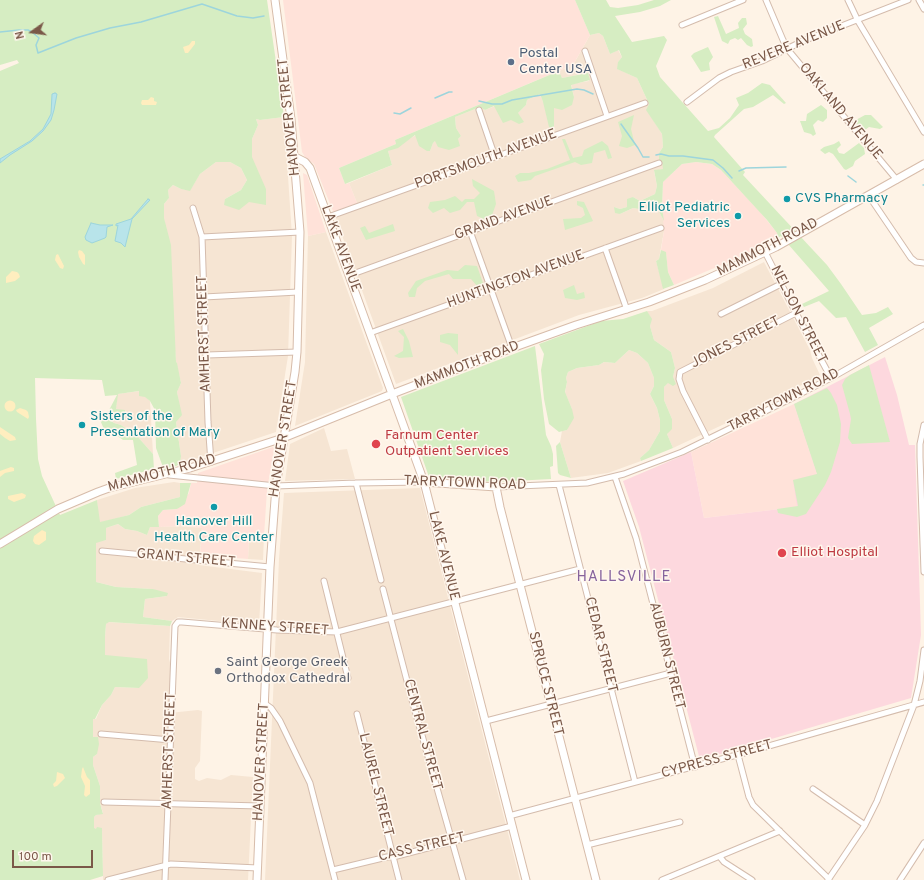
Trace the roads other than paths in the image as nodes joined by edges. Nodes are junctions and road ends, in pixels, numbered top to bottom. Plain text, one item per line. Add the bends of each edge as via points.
1 (274, 0) edge
2 (743, 0) edge
3 (766, 0) edge
4 (848, 0) edge
5 (908, 0) edge
6 (919, 0) edge
7 (924, 8) edge
8 (858, 21) junction
9 (682, 24) dead end
10 (788, 48) junction
11 (585, 52) dead end
12 (645, 102) dead end
13 (687, 102) dead end
14 (479, 110) dead end
15 (607, 116) junction
16 (924, 132) edge
17 (295, 157) junction
18 (495, 157) junction
19 (659, 164) dead end
20 (924, 164) edge
21 (296, 165) junction
22 (311, 173) junction
23 (897, 180) junction
24 (868, 196) junction
25 (193, 208) dead end
26 (328, 217) junction
27 (661, 228) dead end
28 (470, 231) junction
29 (300, 232) junction
30 (202, 237) junction
31 (605, 248) junction
32 (766, 252) junction
33 (924, 263) edge
34 (350, 275) junction
35 (781, 284) junction
36 (491, 289) junction
37 (298, 292) junction
38 (204, 297) junction
39 (627, 310) junction
40 (796, 313) junction
41 (721, 314) dead end
42 (923, 327) edge
43 (370, 333) junction
44 (512, 348) junction
45 (297, 352) junction
46 (206, 355) junction
47 (831, 378) junction
48 (392, 394) junction
49 (924, 425) edge
50 (283, 438) junction
51 (708, 440) junction
52 (211, 462) junction
53 (166, 474) junction
54 (615, 477) junction
55 (424, 482) junction
56 (356, 483) junction
57 (559, 485) junction
58 (276, 486) junction
59 (496, 487) junction
60 (0, 544) edge
61 (102, 551) dead end
62 (270, 567) junction
63 (580, 569) junction
64 (924, 572) edge
65 (381, 580) dead end
66 (324, 581) dead end
67 (520, 585) junction
68 (383, 589) dead end
69 (454, 602) junction
70 (392, 618) junction
71 (178, 622) joint
72 (267, 629) junction
73 (337, 632) junction
74 (924, 650) edge
75 (671, 673) junction
76 (348, 678) dead end
77 (611, 689) junction
78 (924, 702) edge
79 (264, 703) junction
80 (551, 705) junction
81 (914, 705) junction
82 (357, 714) dead end
83 (486, 721) junction
84 (101, 734) dead end
85 (171, 740) junction
86 (738, 755) junction
87 (694, 767) junction
88 (635, 782) junction
89 (813, 789) dead end
90 (575, 798) junction
91 (104, 802) dead end
92 (168, 803) junction
93 (260, 806) junction
94 (509, 816) junction
95 (680, 822) dead end
96 (865, 825) junction
97 (512, 826) junction
98 (780, 832) junction
99 (452, 842) junction
100 (924, 844) edge
101 (587, 845) junction
102 (393, 856) junction
103 (720, 857) junction
104 (166, 865) junction
105 (258, 868) junction
106 (333, 870) junction
107 (665, 879) edge
108 (828, 879) edge
109 (108, 880) edge
110 (165, 880) edge
111 (257, 880) edge
112 (335, 880) edge
113 (399, 880) edge
114 (463, 880) edge
115 (526, 880) edge
116 (596, 880) edge
117 (752, 880) edge
118 (900, 880) edge

1 - 17 street, HANOVER STREET via 287,80
2 - 9 street
3 - 10 street, OAKLAND AVENUE
4 - 8 street
5 - 8 street, REVERE AVENUE
6 - 7 street
8 - 10 street, REVERE AVENUE
8 - 16 street
10 - 13 street, REVERE AVENUE via 762,61 725,74
10 - 23 street, OAKLAND AVENUE
11 - 15 street
12 - 15 street, PORTSMOUTH AVENUE
14 - 18 street
15 - 18 street, PORTSMOUTH AVENUE
17 - 21 street, HANOVER STREET
17 - 22 street, LAKE AVENUE via 308,165
18 - 26 street, PORTSMOUTH AVENUE
19 - 28 street, GRAND AVENUE
20 - 23 street, MAMMOTH ROAD
21 - 22 street
21 - 29 street, HANOVER STREET
22 - 26 street, LAKE AVENUE
23 - 24 street, MAMMOTH ROAD
24 - 32 street, MAMMOTH ROAD
24 - 33 street via 911,258
25 - 30 street, AMHERST STREET
26 - 34 street, LAKE AVENUE
27 - 31 street, HUNTINGTON AVENUE
28 - 34 street, GRAND AVENUE
28 - 36 street
29 - 30 street
29 - 37 street, HANOVER STREET
30 - 38 street, AMHERST STREET
31 - 36 street, HUNTINGTON AVENUE
31 - 39 street
32 - 35 street, NELSON STREET
32 - 39 street, MAMMOTH ROAD via 705,280
34 - 43 street, LAKE AVENUE
35 - 40 street, NELSON STREET
35 - 41 street
36 - 43 street, HUNTINGTON AVENUE
36 - 44 street
37 - 38 street
37 - 45 street, HANOVER STREET
38 - 46 street, AMHERST STREET
39 - 44 street, MAMMOTH ROAD
40 - 47 street, NELSON STREET
40 - 51 street, JONES STREET via 683,370 679,376 683,391
42 - 47 street, TARRYTOWN ROAD
43 - 48 street, LAKE AVENUE
44 - 48 street, MAMMOTH ROAD
45 - 46 street
45 - 50 street, HANOVER STREET
46 - 52 street, AMHERST STREET
47 - 51 street, TARRYTOWN ROAD
48 - 50 street, MAMMOTH ROAD
48 - 55 street, LAKE AVENUE
49 - 64 street via 920,457
50 - 52 street, MAMMOTH ROAD
50 - 58 street, HANOVER STREET
51 - 54 street, TARRYTOWN ROAD
52 - 53 street, MAMMOTH ROAD
53 - 58 street, TARRYTOWN ROAD
53 - 60 street, MAMMOTH ROAD via 109,488 73,502
54 - 57 street, TARRYTOWN ROAD
54 - 75 street, AUBURN STREET via 636,538
55 - 56 street, TARRYTOWN ROAD
55 - 59 street, TARRYTOWN ROAD
55 - 69 street, LAKE AVENUE
56 - 58 street, TARRYTOWN ROAD
56 - 65 street
57 - 59 street, TARRYTOWN ROAD
57 - 63 street, CEDAR STREET
58 - 62 street, HANOVER STREET
59 - 67 street, SPRUCE STREET
61 - 62 street, GRANT STREET
62 - 72 street, HANOVER STREET
63 - 67 street, KENNEY STREET
63 - 77 street, CEDAR STREET
66 - 73 street
67 - 69 street, KENNEY STREET
67 - 80 street, SPRUCE STREET
68 - 70 street, CENTRAL STREET
69 - 70 street, KENNEY STREET
69 - 83 street, LAKE AVENUE
70 - 73 street, KENNEY STREET
70 - 99 street, CENTRAL STREET
71 - 72 street, KENNEY STREET
71 - 85 street, AMHERST STREET via 175,626
72 - 73 street, KENNEY STREET
72 - 79 street, HANOVER STREET
73 - 76 street
74 - 81 street
75 - 77 street
75 - 87 street, AUBURN STREET
77 - 80 street
77 - 88 street, CEDAR STREET
78 - 81 street, CYPRESS STREET
79 - 93 street, HANOVER STREET
79 - 106 street via 280,721 310,782
80 - 83 street
80 - 90 street, SPRUCE STREET
81 - 86 street, CYPRESS STREET
81 - 96 street via 877,801
82 - 102 street, LAUREL STREET
83 - 94 street, LAKE AVENUE
84 - 85 street
85 - 92 street, AMHERST STREET
86 - 87 street, CYPRESS STREET
86 - 98 street via 751,801
87 - 88 street, CYPRESS STREET
88 - 90 street, CYPRESS STREET
89 - 96 street
90 - 94 street, CYPRESS STREET
90 - 101 street, SPRUCE STREET
91 - 92 street
92 - 93 street
92 - 104 street, AMHERST STREET
93 - 105 street, HANOVER STREET
94 - 97 street, LAKE AVENUE
95 - 101 street
96 - 108 street
97 - 99 street, CASS STREET
97 - 115 street, LAKE AVENUE
98 - 103 street
98 - 108 street
99 - 102 street, CASS STREET
99 - 114 street, CENTRAL STREET
100 - 118 street
101 - 116 street, SPRUCE STREET
102 - 106 street, CASS STREET
102 - 113 street, LAUREL STREET
103 - 107 street
103 - 117 street
104 - 105 street
104 - 109 street
104 - 110 street, AMHERST STREET
105 - 111 street, HANOVER STREET
106 - 112 street

